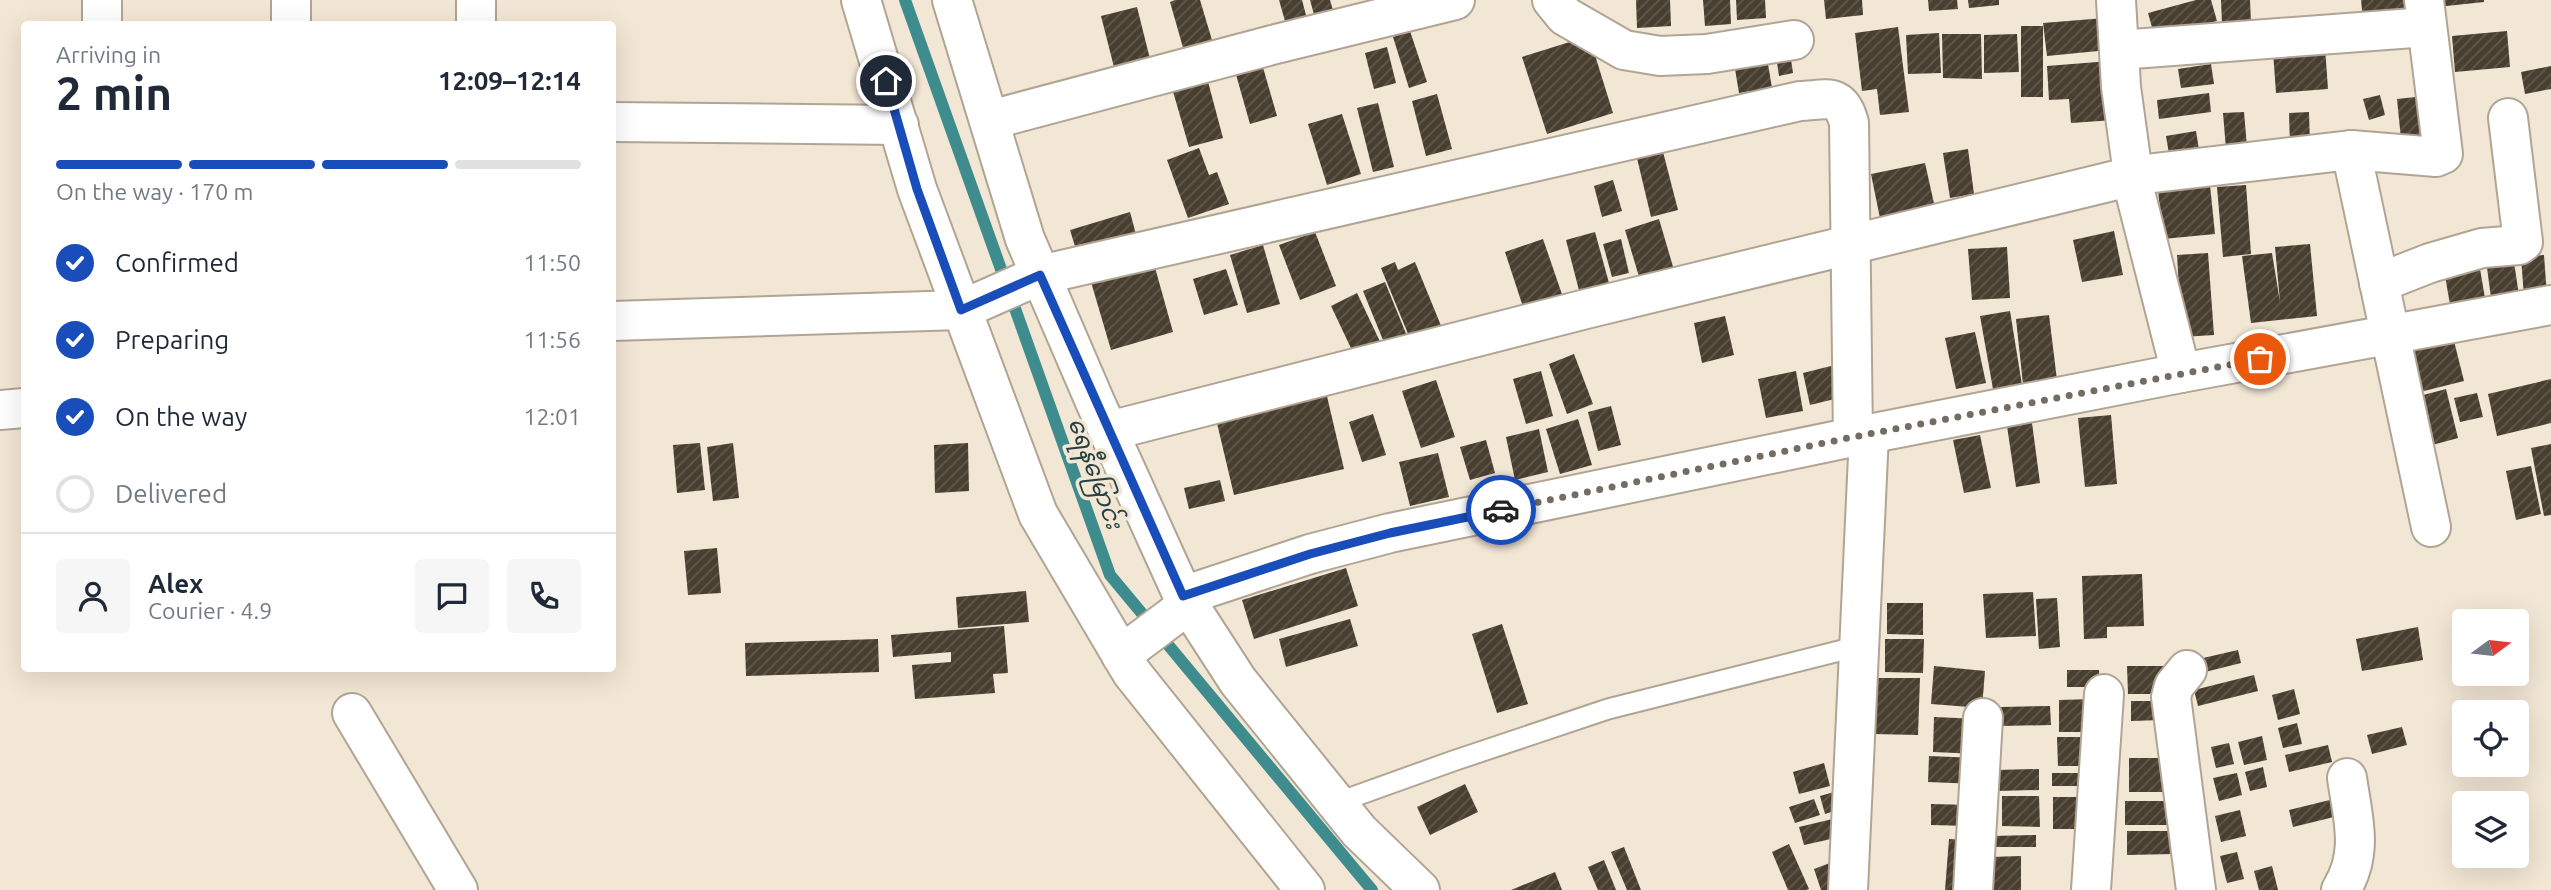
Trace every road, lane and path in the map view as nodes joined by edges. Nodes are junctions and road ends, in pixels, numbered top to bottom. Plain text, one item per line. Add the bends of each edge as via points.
1 (102, 0) edge
2 (291, 0) edge
3 (476, 0) edge
4 (861, 0) edge
5 (952, 0) edge
6 (1455, 0) edge
7 (1552, 0) edge
8 (2116, 0) edge
9 (2426, 14) edge
10 (102, 21) edge
11 (291, 21) edge
12 (476, 21) edge
13 (1794, 40) dead end
14 (2119, 50) junction
15 (2508, 118) dead end
16 (990, 120) junction
17 (616, 122) edge
18 (899, 125) junction
19 (2351, 150) junction
20 (2133, 176) junction
21 (1851, 245) junction
22 (1035, 277) junction
23 (2379, 283) junction
24 (2551, 305) edge
25 (967, 308) junction
26 (616, 321) edge
27 (2390, 335) junction
28 (2182, 373) junction
29 (21, 408) edge
30 (0, 410) edge
31 (1109, 431) junction
32 (1861, 435) junction
33 (2431, 527) dead end
34 (1183, 604) junction
35 (1859, 646) junction
36 (1125, 651) junction
37 (2187, 670) dead end
38 (2104, 694) dead end
39 (352, 713) dead end
40 (1983, 718) dead end
41 (2347, 778) dead end
42 (1336, 803) junction
43 (458, 890) edge
44 (1305, 890) edge
45 (1420, 890) edge
46 (1848, 890) edge
47 (1973, 890) edge
48 (2091, 890) edge
49 (2196, 890) edge
50 (2341, 890) edge

1 - 10 street
2 - 11 street
3 - 12 street
4 - 18 street
5 - 16 street
6 - 16 street
7 - 13 street via 1565,16 1624,50 1660,56 1707,54
8 - 14 street
9 - 14 street
9 - 19 street via 2443,153 2436,157
14 - 20 street
15 - 23 street via 2523,242 2482,248
16 - 22 street
17 - 18 street
18 - 25 street via 917,189
19 - 20 street
19 - 23 street
20 - 21 street
20 - 28 street
21 - 22 street via 1845,107 1836,100 1800,101
21 - 31 street
21 - 32 street
22 - 25 street
22 - 31 street
23 - 27 street
24 - 27 street
25 - 26 street
25 - 36 street via 1038,514
27 - 28 street
27 - 33 street
28 - 32 street
29 - 30 street
31 - 34 street
32 - 34 street via 1390,533 1310,554
32 - 35 street
34 - 36 street
34 - 42 street
35 - 42 lane via 1608,709
35 - 46 street
36 - 44 street via 1132,673
37 - 49 street via 2171,698
38 - 48 street
39 - 43 street
40 - 47 street
41 - 50 street via 2356,845 2351,873
42 - 45 street

